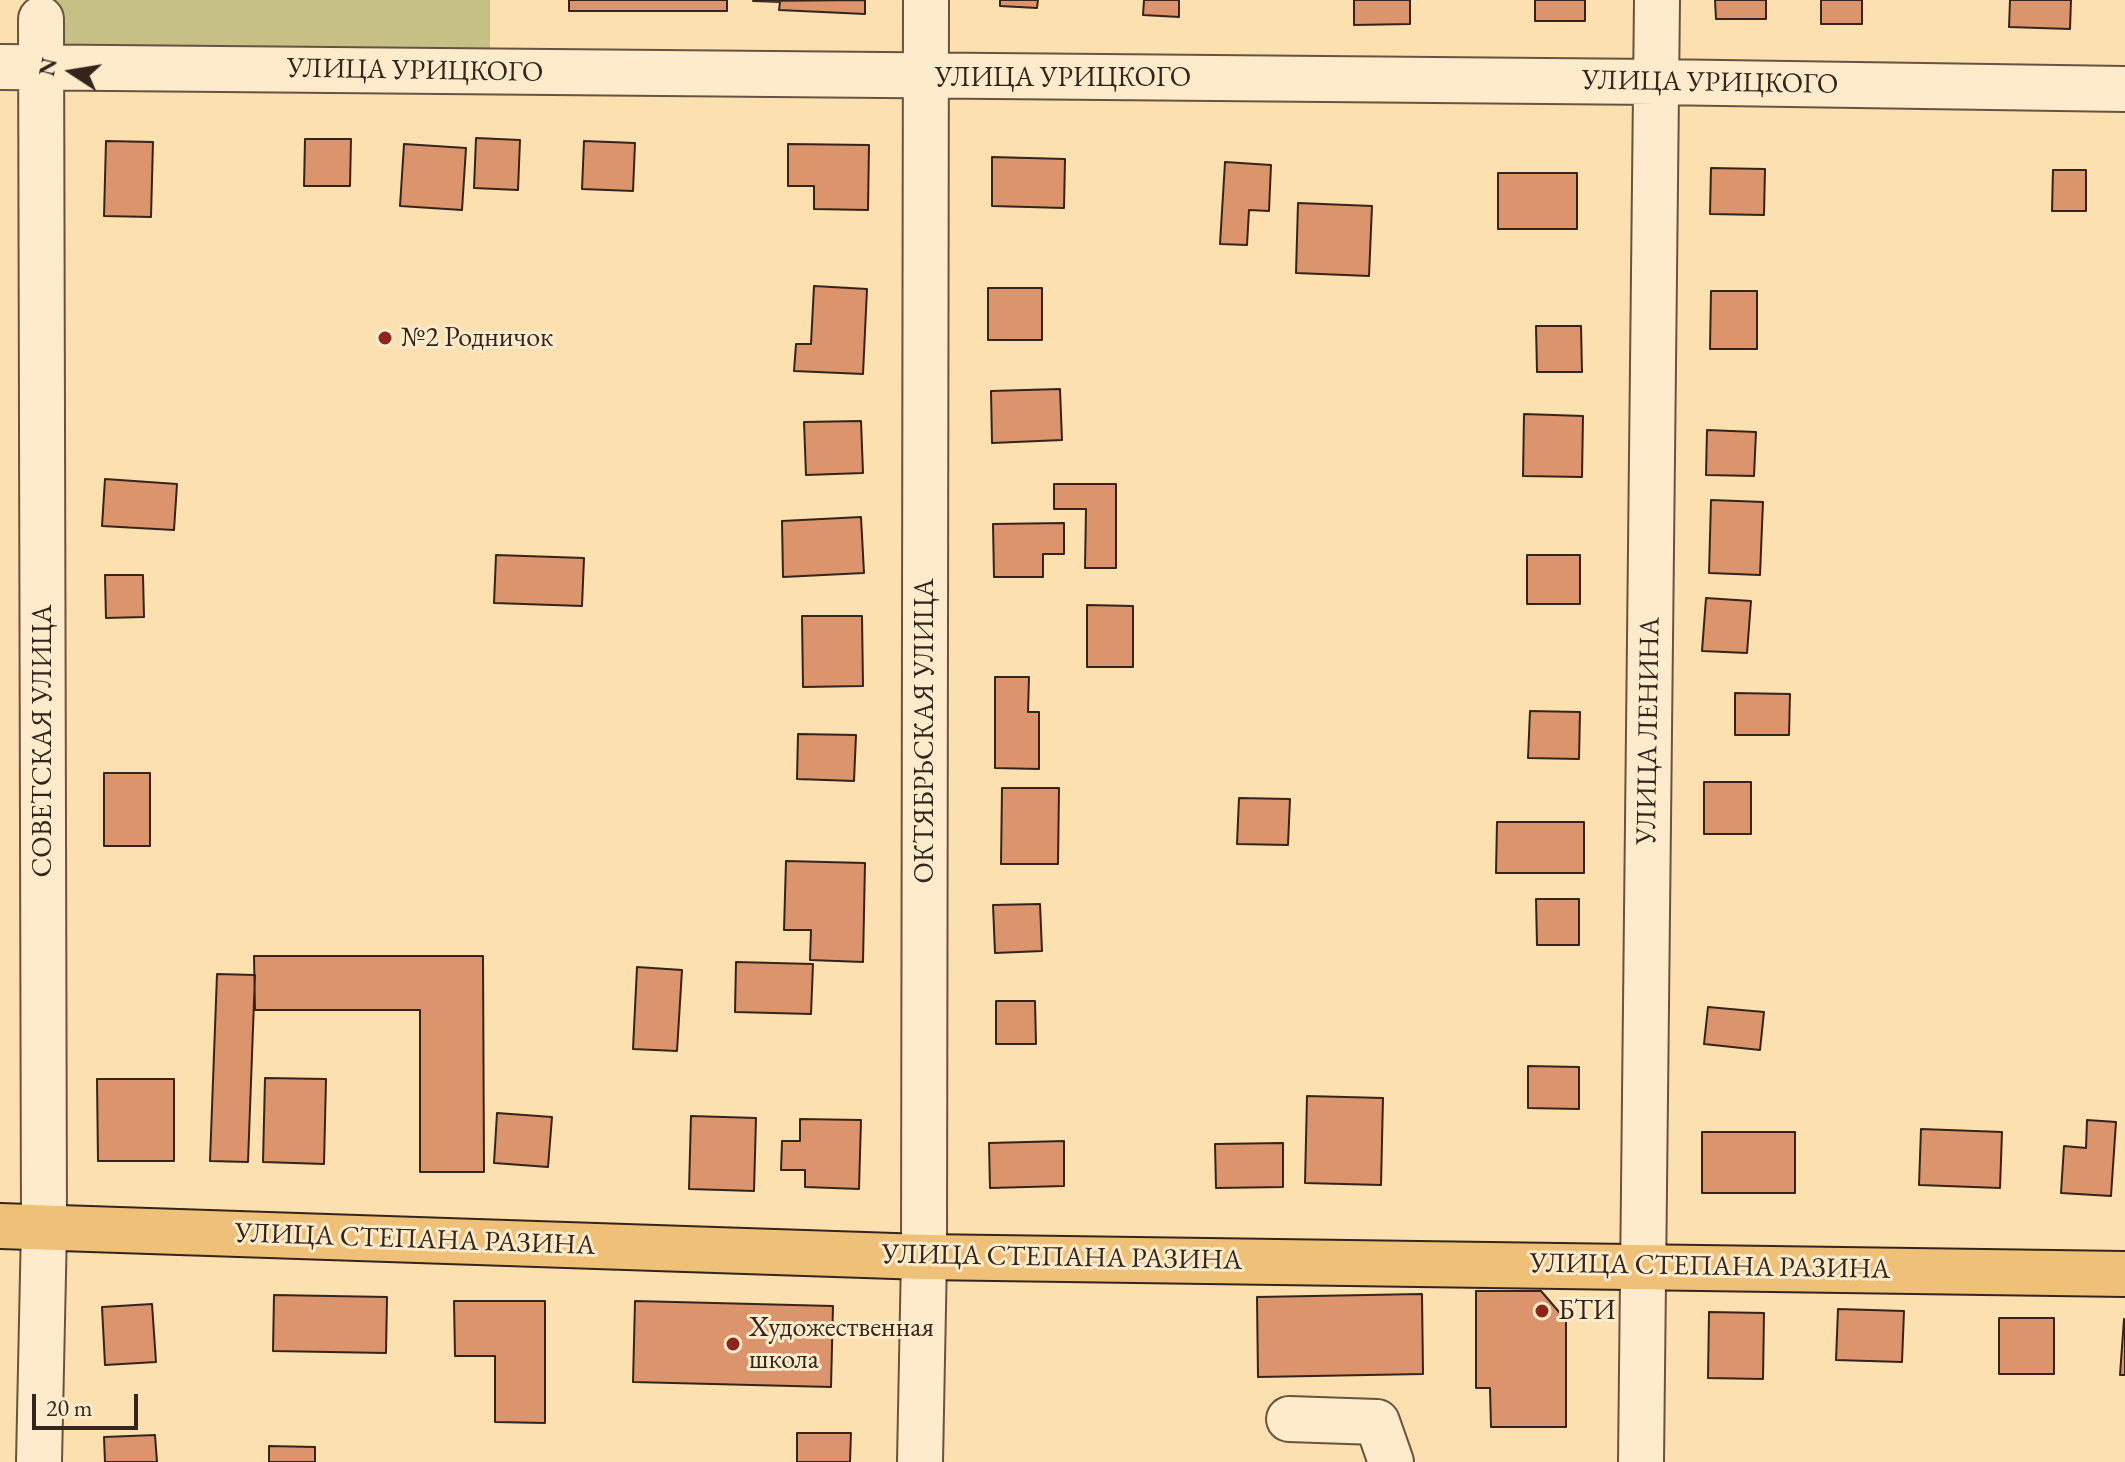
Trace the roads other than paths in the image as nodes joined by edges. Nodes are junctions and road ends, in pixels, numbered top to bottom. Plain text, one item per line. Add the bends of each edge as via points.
1 (926, 0) edge
2 (1657, 0) edge
3 (41, 19) dead end
4 (0, 67) edge
5 (43, 67) junction
6 (926, 77) junction
7 (1655, 82) junction
8 (2125, 89) edge
9 (0, 1226) edge
10 (44, 1227) junction
11 (924, 1257) junction
12 (1643, 1265) junction
13 (2125, 1274) edge
14 (1289, 1419) dead end
15 (39, 1462) edge
16 (920, 1462) edge
17 (1391, 1462) edge
18 (1641, 1462) edge

1 - 6 street, ОКТЯБРЬСКАЯ УЛИЦА
2 - 7 street, УЛИЦА ЛЕНИНА
3 - 5 street, СОВЕТСКАЯ УЛИЦА
4 - 5 street, УЛИЦА УРИЦКОГО
5 - 6 street, УЛИЦА УРИЦКОГО
5 - 10 street, СОВЕТСКАЯ УЛИЦА
6 - 7 street, УЛИЦА УРИЦКОГО
6 - 11 street, ОКТЯБРЬСКАЯ УЛИЦА
7 - 8 street, УЛИЦА УРИЦКОГО
7 - 12 street, УЛИЦА ЛЕНИНА
9 - 10 main road, УЛИЦА СТЕПАНА РАЗИНА
10 - 11 main road, УЛИЦА СТЕПАНА РАЗИНА
10 - 15 street, СОВЕТСКАЯ УЛИЦА
11 - 12 main road, УЛИЦА СТЕПАНА РАЗИНА
11 - 16 street, ОКТЯБРЬСКАЯ УЛИЦА
12 - 13 main road, УЛИЦА СТЕПАНА РАЗИНА
12 - 18 street, УЛИЦА ЛЕНИНА
14 - 17 street via 1377,1422

